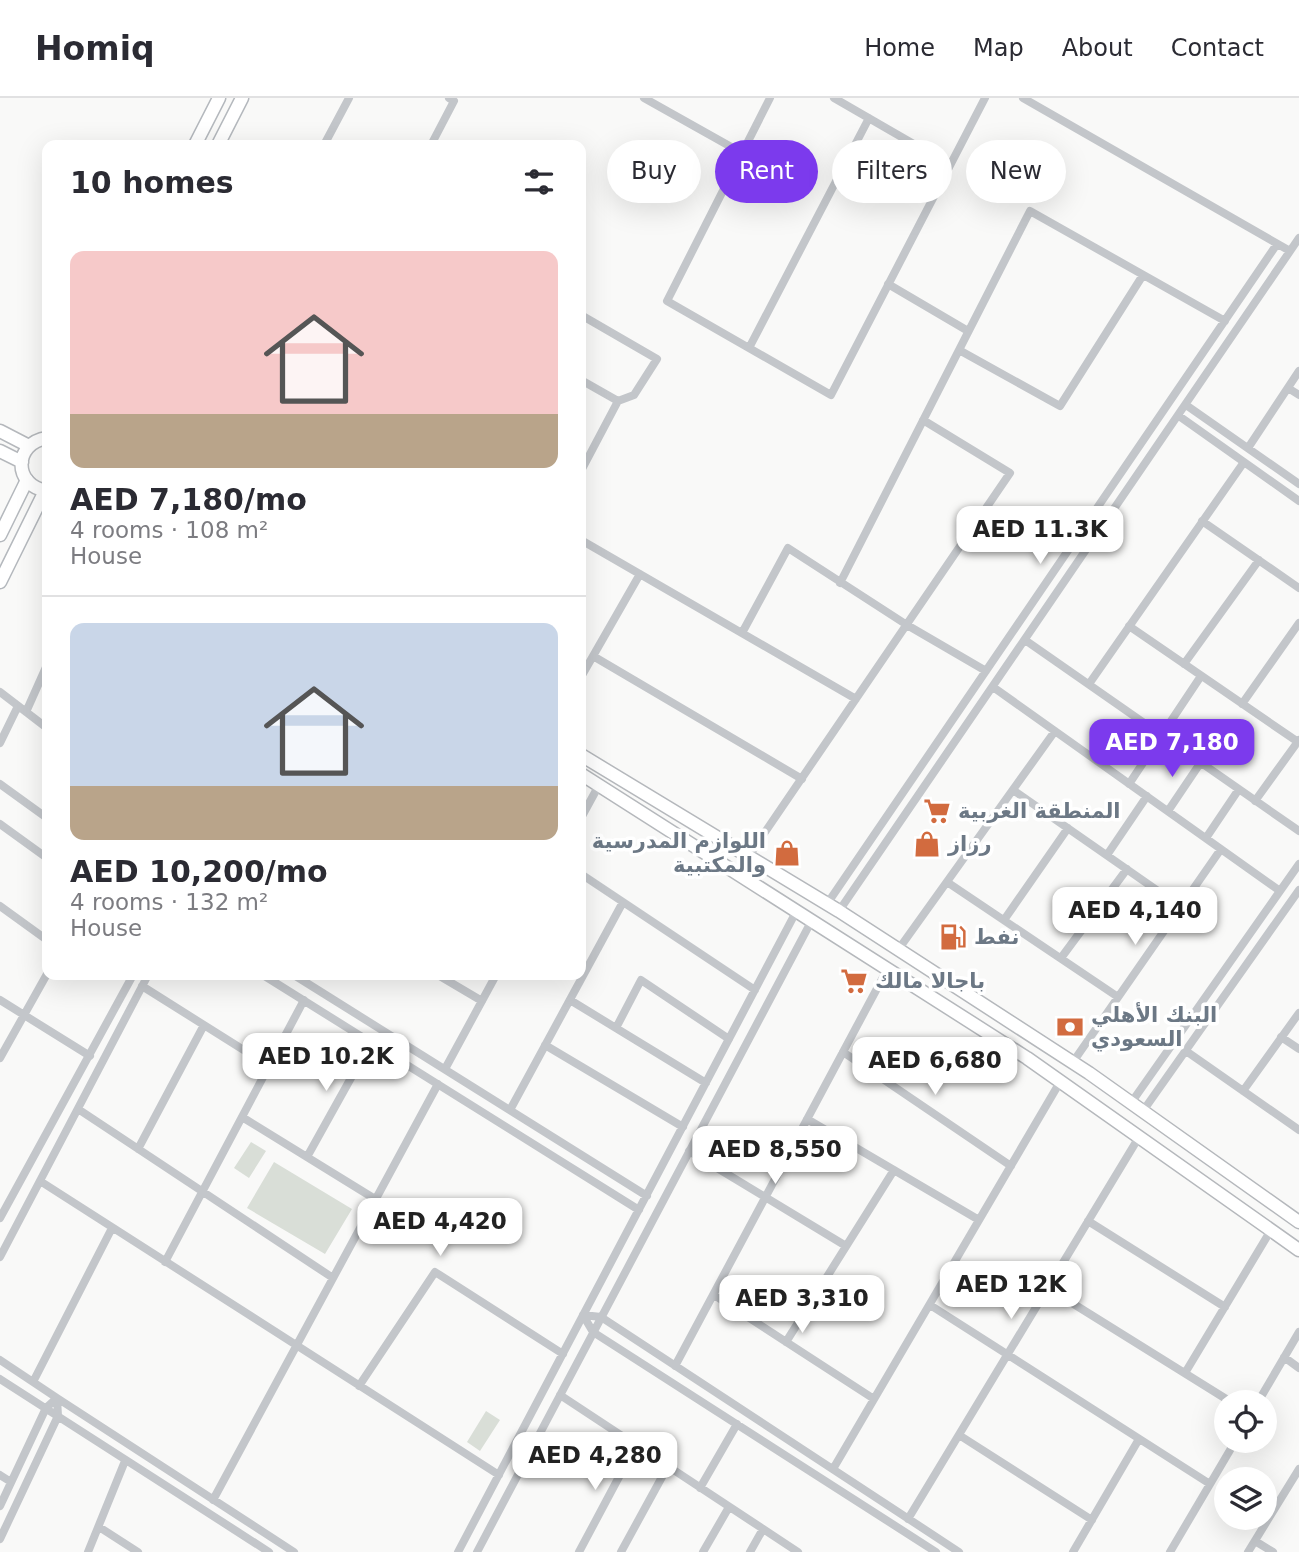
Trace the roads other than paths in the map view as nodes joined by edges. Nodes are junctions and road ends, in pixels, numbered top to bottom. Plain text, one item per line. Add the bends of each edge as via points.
1 (219, 98) edge
2 (242, 98) edge
3 (349, 98) edge
4 (449, 98) edge
5 (644, 98) edge
6 (667, 98) edge
7 (770, 98) edge
8 (834, 98) edge
9 (985, 98) edge
10 (1023, 98) edge
11 (662, 108) junction
12 (869, 118) junction
13 (198, 140) edge
14 (221, 140) edge
15 (327, 140) edge
16 (434, 140) edge
17 (718, 140) edge
18 (748, 140) edge
19 (907, 140) edge
20 (952, 161) edge
21 (716, 203) edge
22 (930, 203) edge
23 (1299, 238) edge
24 (1277, 244) junction
25 (1290, 251) junction
26 (1143, 275) junction
27 (888, 284) junction
28 (586, 318) edge
29 (1225, 321) junction
30 (968, 331) junction
31 (748, 348) junction
32 (959, 350) junction
33 (1299, 371) edge
34 (586, 383) edge
35 (1288, 388) junction
36 (1299, 395) edge
37 (618, 401) junction
38 (1186, 404) junction
39 (1178, 416) junction
40 (923, 420) junction
41 (0, 431) edge
42 (42, 439) edge
43 (29, 446) junction
44 (1248, 448) junction
45 (0, 452) edge
46 (1244, 461) junction
47 (22, 462) junction
48 (586, 462) edge
49 (27, 480) junction
50 (1299, 484) edge
51 (42, 490) edge
52 (42, 499) edge
53 (1299, 501) edge
54 (1202, 521) junction
55 (0, 535) edge
56 (586, 543) edge
57 (1259, 560) junction
58 (640, 574) junction
59 (0, 582) edge
60 (840, 583) junction
61 (1299, 588) edge
62 (1299, 623) edge
63 (907, 625) junction
64 (1129, 626) junction
65 (742, 633) junction
66 (1025, 639) junction
67 (593, 656) junction
68 (1184, 664) junction
69 (586, 668) edge
70 (986, 671) junction
71 (42, 676) edge
72 (1201, 676) junction
73 (1088, 684) junction
74 (993, 687) junction
75 (0, 692) edge
76 (856, 699) junction
77 (1242, 704) junction
78 (18, 706) junction
79 (26, 712) junction
80 (42, 724) edge
81 (1055, 731) junction
82 (1162, 735) junction
83 (1298, 741) edge
84 (0, 743) edge
85 (586, 758) edge
86 (1201, 762) junction
87 (586, 777) edge
88 (802, 779) junction
89 (1129, 784) junction
90 (0, 785) edge
91 (599, 785) junction
92 (1239, 789) junction
93 (1013, 790) junction
94 (1147, 796) junction
95 (1255, 801) junction
96 (586, 809) edge
97 (1168, 811) junction
98 (42, 814) edge
99 (0, 824) edge
100 (1069, 828) junction
101 (1299, 831) edge
102 (1206, 838) junction
103 (1221, 849) junction
104 (42, 854) edge
105 (1107, 855) junction
106 (748, 857) junction
107 (1299, 864) edge
108 (1127, 869) junction
109 (586, 877) edge
110 (947, 882) junction
111 (1299, 890) edge
112 (1280, 891) junction
113 (624, 902) junction
114 (0, 906) edge
115 (1181, 907) junction
116 (833, 908) junction
117 (797, 910) junction
118 (812, 920) junction
119 (1004, 920) junction
120 (42, 936) edge
121 (898, 950) junction
122 (1061, 958) junction
123 (887, 968) junction
124 (586, 971) edge
125 (44, 980) edge
126 (130, 980) edge
127 (145, 980) edge
128 (271, 980) edge
129 (302, 980) edge
130 (446, 980) edge
131 (493, 980) edge
132 (581, 980) edge
133 (142, 986) junction
134 (755, 990) junction
135 (1118, 997) junction
136 (0, 1000) edge
137 (304, 1000) junction
138 (570, 1000) junction
139 (482, 1001) junction
140 (344, 1006) junction
141 (1299, 1013) edge
142 (24, 1016) junction
143 (335, 1020) junction
144 (204, 1025) junction
145 (616, 1028) junction
146 (1282, 1037) junction
147 (729, 1039) junction
148 (371, 1042) junction
149 (545, 1045) junction
150 (1299, 1049) edge
151 (1186, 1051) junction
152 (843, 1052) junction
153 (90, 1056) junction
154 (0, 1058) edge
155 (1073, 1062) junction
156 (269, 1066) junction
157 (445, 1069) junction
158 (1060, 1082) junction
159 (706, 1083) junction
160 (438, 1084) junction
161 (1243, 1091) junction
162 (1131, 1102) junction
163 (78, 1109) junction
164 (510, 1110) junction
165 (1143, 1111) junction
166 (242, 1117) junction
167 (807, 1119) junction
168 (683, 1127) junction
169 (1299, 1130) edge
170 (1139, 1137) junction
171 (138, 1149) junction
172 (689, 1152) junction
173 (307, 1157) junction
174 (1011, 1166) junction
175 (894, 1170) junction
176 (40, 1181) junction
177 (202, 1192) junction
178 (646, 1196) junction
179 (766, 1197) junction
180 (375, 1199) junction
181 (639, 1210) junction
182 (0, 1218) edge
183 (979, 1220) junction
184 (1088, 1221) junction
185 (1299, 1222) edge
186 (112, 1228) junction
187 (1271, 1230) junction
188 (846, 1246) junction
189 (1299, 1250) edge
190 (0, 1257) edge
191 (165, 1262) junction
192 (333, 1278) junction
193 (1048, 1288) junction
194 (714, 1295) junction
195 (930, 1305) junction
196 (1225, 1307) junction
197 (583, 1315) junction
198 (601, 1317) junction
199 (593, 1332) junction
200 (1299, 1332) edge
201 (786, 1342) junction
202 (296, 1346) junction
203 (563, 1354) junction
204 (1007, 1355) junction
205 (1284, 1357) junction
206 (0, 1360) edge
207 (676, 1366) junction
208 (1299, 1368) edge
209 (1185, 1373) junction
210 (0, 1379) edge
211 (33, 1382) junction
212 (359, 1386) junction
213 (1265, 1390) edge
214 (1214, 1391) edge
215 (560, 1395) junction
216 (57, 1398) junction
217 (874, 1399) junction
218 (46, 1408) junction
219 (58, 1416) junction
220 (737, 1424) junction
221 (959, 1435) junction
222 (1139, 1439) junction
223 (636, 1445) junction
224 (1228, 1453) edge
225 (125, 1461) junction
226 (668, 1466) junction
227 (833, 1469) junction
228 (1299, 1469) edge
229 (0, 1475) edge
230 (499, 1475) junction
231 (11, 1482) junction
232 (1210, 1484) junction
233 (700, 1488) junction
234 (213, 1500) junction
235 (0, 1507) edge
236 (729, 1507) junction
237 (908, 1519) junction
238 (1092, 1520) junction
239 (99, 1527) junction
240 (763, 1529) junction
241 (0, 1539) edge
242 (1255, 1541) junction
243 (253, 1542) junction
244 (956, 1551) edge
245 (88, 1552) edge
246 (138, 1552) edge
247 (248, 1552) edge
248 (269, 1552) edge
249 (294, 1552) edge
250 (458, 1552) edge
251 (477, 1552) edge
252 (579, 1552) edge
253 (621, 1552) edge
254 (703, 1552) edge
255 (750, 1552) edge
256 (798, 1552) edge
257 (936, 1552) edge
258 (1073, 1552) edge
259 (1170, 1552) edge
260 (1248, 1552) edge
261 (1273, 1552) edge

1 - 13 main road
2 - 14 main road
3 - 15 street
4 - 16 street via 454,101
5 - 11 street
6 - 11 street
7 - 18 street
8 - 12 street
9 - 20 street
10 - 24 street
11 - 17 street
12 - 19 street
12 - 31 street
21 - 31 street via 667,301
22 - 27 street
23 - 25 street
24 - 25 street
24 - 29 street
25 - 38 street
26 - 29 street
26 - 30 street via 1030,211
26 - 32 street via 1060,406
27 - 30 street
27 - 31 street via 831,395
28 - 37 street via 657,359 634,395
29 - 70 street
30 - 32 street
32 - 40 street
33 - 35 street
34 - 37 street
35 - 36 street
35 - 44 street
37 - 48 street
38 - 39 street
38 - 44 street
39 - 46 street
39 - 66 street
40 - 60 street
40 - 63 street via 1010,473
41 - 43 main road
42 - 43 main road
43 - 47 main road
44 - 50 street
45 - 47 main road
46 - 53 street
46 - 54 street
47 - 49 main road
49 - 51 main road
49 - 55 main road
52 - 59 main road
54 - 57 street
54 - 64 street
56 - 58 street
57 - 61 street
57 - 68 street
58 - 65 street
58 - 67 street
60 - 63 street
60 - 65 street via 788,548
62 - 77 street
63 - 70 street
63 - 76 street
64 - 68 street
64 - 73 street
65 - 76 street
66 - 73 street
66 - 74 street
67 - 69 street
67 - 88 street
68 - 72 street
70 - 116 street
71 - 79 street
72 - 77 street
72 - 82 street
73 - 82 street
74 - 81 street
74 - 116 street
75 - 78 street
76 - 88 street
77 - 83 street
78 - 79 street
78 - 84 street
79 - 80 street
81 - 89 street
81 - 93 street
82 - 86 street
82 - 89 street
83 - 95 street
85 - 106 main road
86 - 92 street
86 - 97 street
87 - 91 main road
88 - 106 street
89 - 94 street
90 - 98 street
91 - 96 street
91 - 117 main road
92 - 95 street
92 - 102 street
93 - 100 street
93 - 110 street
94 - 97 street
94 - 105 street
95 - 101 street
97 - 102 street
99 - 104 street
100 - 105 street
100 - 119 street
102 - 103 street
103 - 112 street
103 - 115 street
105 - 108 street
106 - 116 main road
107 - 112 street
108 - 115 street
108 - 122 street
109 - 113 street
110 - 119 street
110 - 121 street
111 - 151 street
112 - 162 street
113 - 124 street
113 - 134 street
114 - 120 street
115 - 135 street
116 - 121 main road
117 - 118 main road
117 - 134 street
118 - 123 main road
118 - 172 street
119 - 122 street
121 - 155 main road
122 - 135 street
123 - 152 street
123 - 158 main road
125 - 142 street
126 - 153 street
127 - 133 street
128 - 137 street
129 - 140 street
130 - 139 street
131 - 139 street
132 - 138 street
133 - 144 street
133 - 163 street
134 - 147 street
135 - 155 street
136 - 142 street
137 - 143 street
137 - 156 street
138 - 145 street
138 - 149 street
139 - 157 street
140 - 143 street
140 - 157 street
141 - 146 street
142 - 153 street
142 - 154 street
143 - 148 street
144 - 156 street
144 - 171 street
145 - 147 street via 641,980
145 - 159 street
146 - 150 street
146 - 161 street
147 - 159 street
148 - 160 street
148 - 173 street
149 - 164 street
149 - 168 street
151 - 161 street
151 - 165 street
152 - 167 street
152 - 174 street
153 - 182 street
155 - 162 main road
156 - 166 street
157 - 164 street
158 - 170 main road
158 - 174 street
159 - 168 street
160 - 180 street
160 - 181 street
161 - 169 street
162 - 165 main road
163 - 171 street
163 - 176 street
164 - 178 street
165 - 185 main road
166 - 173 street
166 - 177 street
167 - 175 street
167 - 179 street
168 - 178 street
170 - 184 street
170 - 187 main road
171 - 177 street
172 - 179 street
172 - 198 street
173 - 180 street
174 - 183 street
175 - 183 street
175 - 188 street
176 - 186 street
176 - 190 street
177 - 191 street
177 - 192 street
178 - 181 street
179 - 188 street
179 - 194 street
180 - 192 street
181 - 197 street
183 - 195 street
184 - 193 street
184 - 196 street
186 - 191 street
186 - 211 street
187 - 189 main road
187 - 196 street
188 - 201 street
191 - 202 street
192 - 202 street
193 - 204 street
193 - 209 street
194 - 201 street
194 - 207 street
195 - 204 street
195 - 217 street
196 - 209 street
197 - 198 street
197 - 199 street
197 - 203 street
198 - 199 street
198 - 207 street
199 - 215 street
199 - 220 street
200 - 205 street
201 - 217 street
202 - 212 street
202 - 234 street
203 - 212 street via 435,1272
203 - 230 street
204 - 221 street
204 - 222 street
205 - 208 street
205 - 213 street
206 - 211 street
207 - 227 street
209 - 214 street
210 - 218 street
211 - 216 street
212 - 230 street
215 - 223 street
215 - 251 street
216 - 218 street
216 - 219 street
216 - 234 street
217 - 227 street
218 - 219 street
218 - 231 street
219 - 225 street
219 - 241 street
220 - 233 street
220 - 257 street
221 - 237 street
221 - 238 street
222 - 232 street
222 - 238 street
223 - 226 street
223 - 252 street
224 - 232 street
225 - 239 street
225 - 243 street
226 - 233 street
226 - 253 street
227 - 237 street
228 - 242 street
229 - 231 street
230 - 250 street
231 - 235 street
232 - 259 street
233 - 236 street
234 - 249 street
236 - 240 street
236 - 254 street
237 - 244 street
238 - 258 street
239 - 245 street
239 - 246 street
240 - 255 street
240 - 256 street
242 - 260 street
242 - 261 street
243 - 247 street
243 - 248 street

